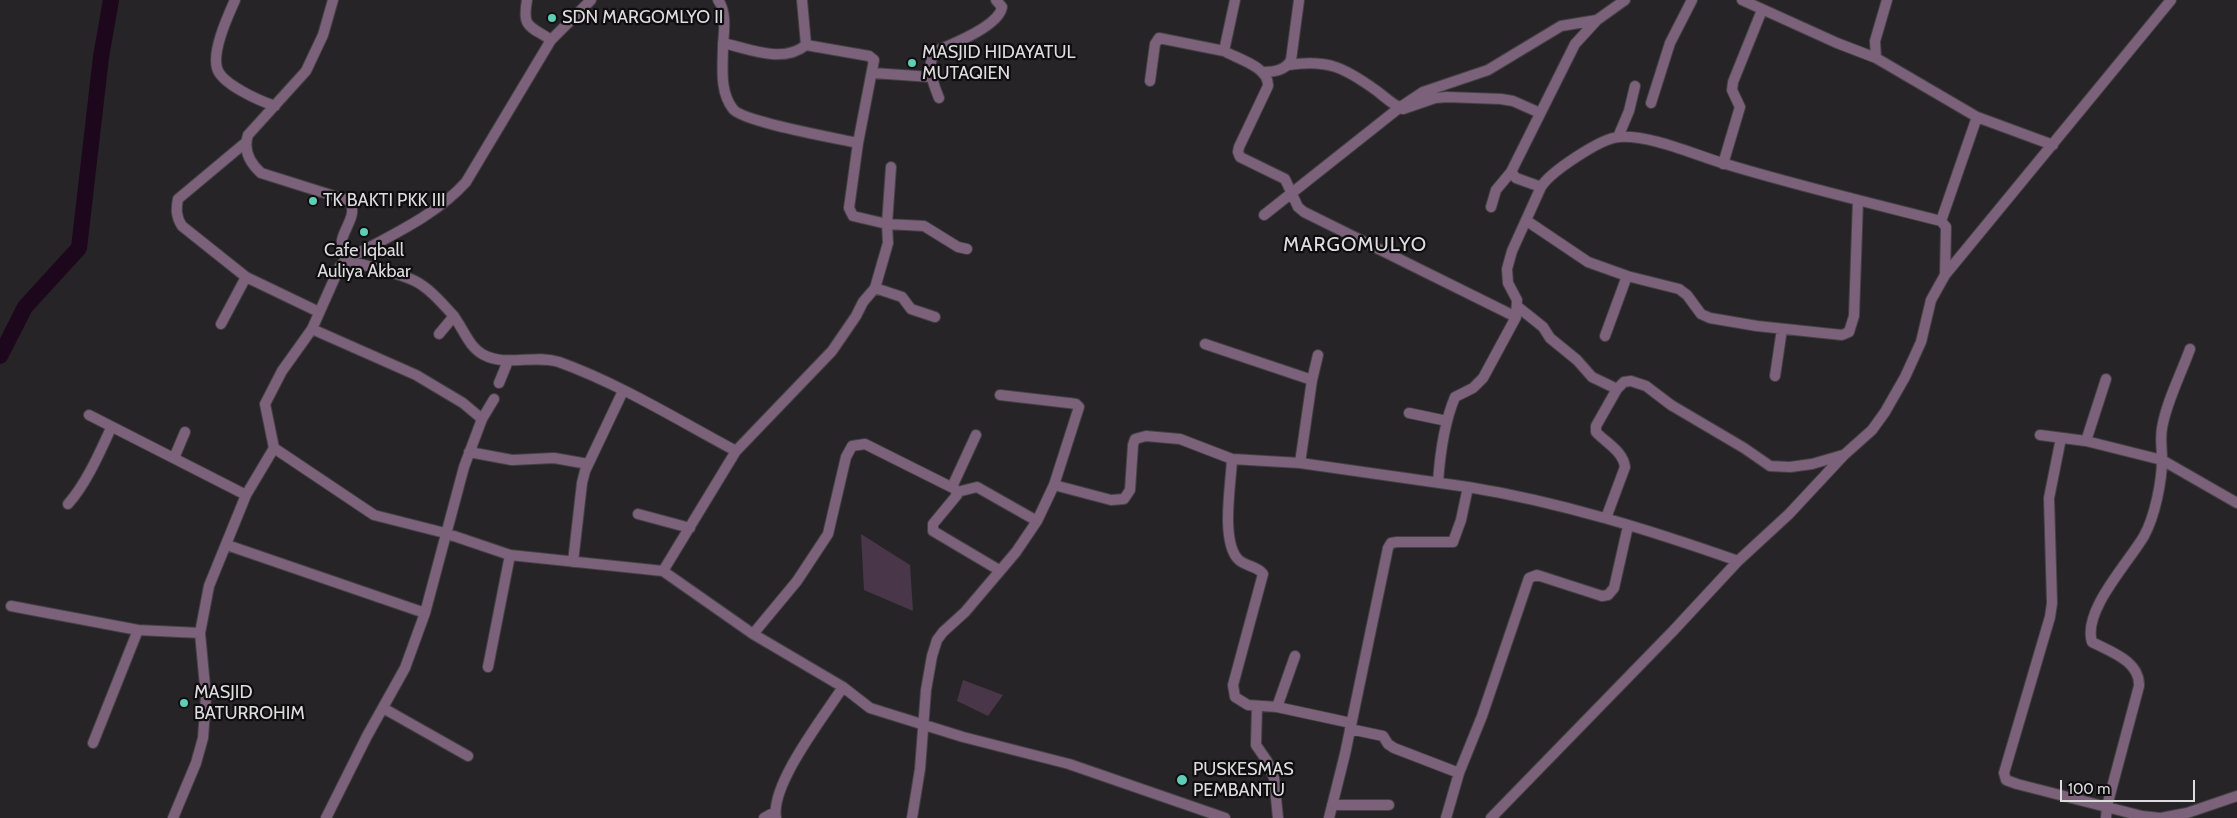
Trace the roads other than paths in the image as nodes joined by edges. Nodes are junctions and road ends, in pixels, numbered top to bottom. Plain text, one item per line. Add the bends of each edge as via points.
1 (235, 0) edge
2 (333, 0) edge
3 (527, 0) edge
4 (591, 0) edge
5 (718, 0) edge
6 (802, 0) edge
7 (996, 0) edge
8 (1236, 0) edge
9 (1299, 0) edge
10 (1625, 0) edge
11 (1692, 0) edge
12 (1742, 0) edge
13 (1887, 0) edge
14 (2171, 0) edge
15 (1762, 10) junction
16 (1597, 20) junction
17 (551, 40) junction
18 (723, 43) junction
19 (806, 45) junction
20 (1224, 51) junction
21 (1876, 58) junction
22 (1288, 66) junction
23 (1264, 72) junction
24 (873, 73) junction
25 (931, 77) junction
26 (1150, 81) dead end
27 (1634, 86) dead end
28 (939, 98) dead end
29 (1651, 103) dead end
30 (275, 106) junction
31 (1399, 108) junction
32 (1540, 113) junction
33 (1977, 117) junction
34 (1618, 137) junction
35 (245, 143) junction
36 (858, 143) junction
37 (2053, 145) junction
38 (1723, 164) junction
39 (890, 167) dead end
40 (1511, 172) junction
41 (1541, 187) junction
42 (1292, 194) junction
43 (1858, 200) junction
44 (1491, 207) dead end
45 (1264, 215) dead end
46 (1526, 221) junction
47 (1941, 221) junction
48 (887, 224) junction
49 (967, 249) dead end
50 (346, 260) junction
51 (1945, 274) junction
52 (1627, 276) junction
53 (246, 277) junction
54 (875, 288) junction
55 (319, 312) junction
56 (1517, 312) junction
57 (454, 316) junction
58 (935, 317) dead end
59 (221, 324) dead end
60 (312, 329) junction
61 (1782, 330) junction
62 (439, 334) dead end
63 (1605, 336) dead end
64 (1206, 344) dead end
65 (2190, 349) dead end
66 (1318, 355) dead end
67 (508, 360) junction
68 (1775, 376) dead end
69 (2106, 379) dead end
70 (1312, 380) junction
71 (499, 383) dead end
72 (1617, 388) junction
73 (623, 391) junction
74 (1000, 395) dead end
75 (494, 399) dead end
76 (1409, 413) dead end
77 (89, 415) dead end
78 (482, 419) junction
79 (1448, 421) junction
80 (111, 428) junction
81 (185, 432) dead end
82 (976, 435) dead end
83 (2040, 435) dead end
84 (2061, 438) junction
85 (2086, 441) junction
86 (274, 448) junction
87 (736, 451) junction
88 (470, 452) junction
89 (1844, 455) junction
90 (174, 458) junction
91 (1232, 459) junction
92 (2162, 460) junction
93 (1300, 463) junction
94 (588, 464) junction
95 (1438, 482) junction
96 (1054, 485) junction
97 (1468, 487) junction
98 (954, 489) junction
99 (246, 495) junction
100 (2237, 503) edge
101 (68, 504) dead end
102 (638, 514) dead end
103 (1606, 518) junction
104 (1037, 521) junction
105 (1628, 526) junction
106 (690, 528) junction
107 (445, 532) junction
108 (227, 545) junction
109 (510, 554) junction
110 (1738, 561) junction
111 (573, 562) junction
112 (999, 570) junction
113 (663, 571) junction
114 (12, 606) dead end
115 (425, 613) junction
116 (138, 630) junction
117 (200, 633) junction
118 (753, 634) junction
119 (1295, 656) dead end
120 (488, 667) dead end
121 (843, 688) junction
122 (1257, 706) junction
123 (1277, 707) junction
124 (383, 708) junction
125 (922, 724) junction
126 (1350, 726) junction
127 (93, 743) dead end
128 (468, 756) dead end
129 (1459, 773) junction
130 (2237, 796) edge
131 (1332, 805) junction
132 (1389, 805) dead end
133 (2107, 806) junction
134 (776, 815) edge
135 (173, 818) edge
136 (326, 818) edge
137 (764, 818) edge
138 (912, 818) edge
139 (1224, 818) edge
140 (1278, 818) edge
141 (1329, 818) edge
142 (1446, 818) edge
143 (1491, 818) edge
144 (2106, 818) edge
145 (2161, 818) edge

1 - 30 street via 218,47 217,67 230,82 258,100
2 - 30 street via 323,35 306,71
3 - 17 street via 526,24
4 - 17 street
5 - 18 street via 723,9
6 - 19 street
7 - 25 street via 1002,8 1001,14 968,36 936,51 931,59
8 - 20 street
9 - 22 street
10 - 16 street
11 - 29 street via 1670,43
12 - 15 street
13 - 21 street via 1875,41
14 - 37 street
15 - 21 street
15 - 38 street via 1733,82 1732,90 1740,107
16 - 31 street via 1561,26 1488,70 1423,92
16 - 32 street via 1575,44
17 - 50 street via 466,182 456,193
18 - 19 street via 779,55 799,51
18 - 36 street via 724,88 734,111 766,123
19 - 24 street via 869,56 874,60
20 - 23 street
20 - 26 street via 1159,38 1155,44
21 - 33 street
22 - 23 street
22 - 31 street via 1308,62 1337,66 1357,76
23 - 42 street via 1268,86 1238,152 1240,157 1285,179
24 - 25 street
24 - 36 street
25 - 28 street
27 - 34 street via 1629,111
30 - 35 street via 248,135
31 - 32 street via 1405,110 1435,98 1448,97 1513,101
31 - 42 street
32 - 40 street
33 - 37 street
33 - 47 street
34 - 38 street via 1656,142
34 - 41 street via 1579,156 1546,178
35 - 50 street via 252,165 261,173 350,201 352,216 342,241
35 - 53 street via 178,198 176,209 182,226
36 - 48 street via 850,213
37 - 51 street
38 - 43 street
39 - 48 street
40 - 41 street via 1516,178
40 - 44 street via 1496,190
41 - 46 street
42 - 45 street
42 - 56 street via 1304,212
43 - 47 street
43 - 61 street via 1854,316 1849,332 1842,336
46 - 52 street via 1588,262
46 - 56 street via 1507,269
47 - 51 street via 1946,227
48 - 49 street via 924,226
48 - 54 street via 888,243
50 - 55 street via 334,277
50 - 57 street via 415,281
51 - 89 street via 1931,300 1921,342 1905,377 1872,430
52 - 61 street via 1679,289 1701,314 1710,318
52 - 63 street
53 - 55 street
53 - 59 street
54 - 58 street via 902,297 911,309
54 - 87 street via 832,351
55 - 60 street
56 - 72 street via 1543,327 1550,338 1592,377
56 - 79 street via 1483,378 1455,398
57 - 62 street
57 - 67 street via 478,351 495,360
60 - 78 street via 416,375 463,403
60 - 86 street via 282,370 265,404
61 - 68 street
64 - 70 street
65 - 92 street via 2162,426
66 - 70 street
67 - 71 street
67 - 73 street via 558,362
69 - 85 street
70 - 93 street
72 - 89 street via 1624,382 1639,382 1671,406 1770,466 1812,464
72 - 103 street via 1596,426 1596,432 1618,452 1625,467
73 - 87 street
73 - 94 street
74 - 96 street via 1076,404 1079,407
75 - 78 street
76 - 79 street
77 - 80 street
78 - 88 street
79 - 95 street via 1440,454
80 - 90 street
80 - 101 street via 100,453
81 - 90 street
82 - 98 street
83 - 84 street
84 - 85 street
84 - 133 street via 2049,498 2050,617 2004,772 2006,780 2017,784
85 - 92 street
86 - 99 street
86 - 107 street via 374,515
87 - 106 street
88 - 94 street via 512,460 554,458
88 - 107 street
89 - 110 street via 1789,514
90 - 99 street
91 - 93 street
91 - 96 street via 1180,439 1140,437 1133,445 1130,490 1124,499 1111,500
91 - 122 street via 1229,535 1236,557 1263,574 1232,691 1238,700
92 - 100 street
92 - 133 street via 2155,509 2144,535 2103,596 2090,628 2092,642 2126,660 2139,677
93 - 95 street
94 - 111 street via 579,496
95 - 97 street
96 - 104 street
97 - 103 street via 1522,496
97 - 126 street via 1453,542 1397,542 1388,548
98 - 104 street via 977,487
98 - 112 street via 957,495 932,528
98 - 118 street via 865,444 852,446 838,486 828,534 797,581
99 - 108 street
102 - 106 street
103 - 105 street
104 - 112 street
105 - 110 street
105 - 129 street via 1614,588 1608,595 1602,596 1537,575 1529,578
106 - 113 street
107 - 109 street
107 - 115 street
108 - 115 street
108 - 117 street via 209,586
109 - 111 street
109 - 120 street
110 - 143 street
111 - 113 street
112 - 125 street via 938,640 932,656
113 - 118 street
114 - 116 street
115 - 124 street via 405,668
116 - 117 street
116 - 127 street
117 - 135 street via 206,696 203,738
118 - 121 street
119 - 123 street
121 - 125 street via 870,708
121 - 134 street via 784,780
122 - 123 street
122 - 140 street via 1256,745 1274,778
123 - 126 street
124 - 128 street
124 - 136 street
125 - 138 street via 921,762
125 - 139 street via 1069,764
126 - 129 street via 1383,736 1390,746
126 - 131 street
129 - 142 street
130 - 145 street
131 - 132 street
131 - 141 street
133 - 144 street
133 - 145 street
134 - 137 street

